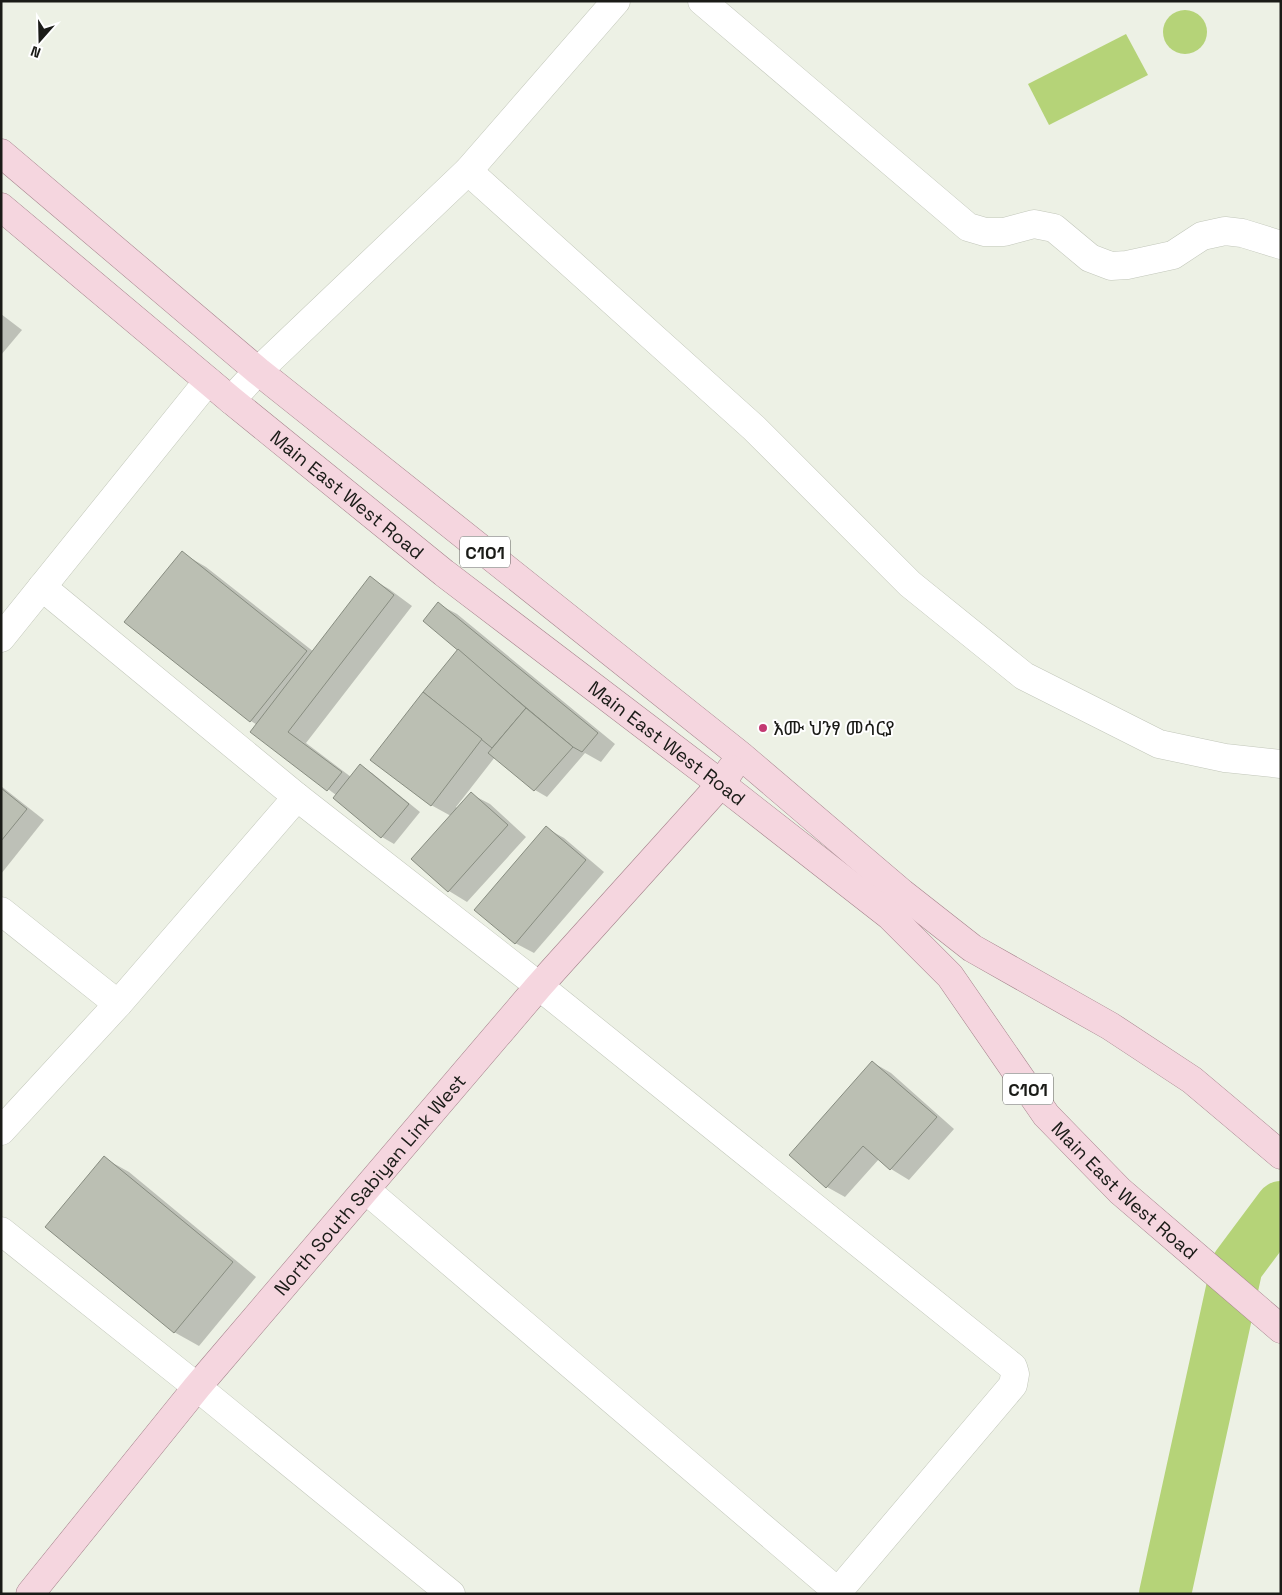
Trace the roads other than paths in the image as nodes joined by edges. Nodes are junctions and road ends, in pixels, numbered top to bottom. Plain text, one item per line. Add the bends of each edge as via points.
1 (616, 1) edge
2 (702, 1) edge
3 (1, 153) edge
4 (468, 171) junction
5 (43, 188) junction
6 (8, 213) edge
7 (1281, 245) edge
8 (258, 371) junction
9 (208, 381) junction
10 (231, 400) junction
11 (473, 542) junction
12 (444, 573) junction
13 (42, 587) junction
14 (1, 638) edge
15 (740, 755) junction
16 (1281, 764) edge
17 (722, 784) junction
18 (297, 797) junction
19 (1, 910) edge
20 (540, 986) junction
21 (118, 1004) junction
22 (1, 1130) edge
23 (1281, 1155) edge
24 (366, 1190) junction
25 (1, 1231) edge
26 (1281, 1329) edge
27 (197, 1387) junction
28 (837, 1593) edge
29 (30, 1594) edge
30 (451, 1594) edge

1 - 4 street
2 - 7 street via 968,227 985,232 1004,232 1034,224 1054,228 1090,258 1111,266 1173,255 1202,236 1225,231
3 - 5 main road, Main East West Road / C101
4 - 8 street
4 - 16 street via 754,428 910,584 1024,676 1159,744 1225,758
5 - 6 main road
5 - 8 main road, Main East West Road / C101
6 - 9 main road, Main East West Road / C101
8 - 10 street
8 - 11 main road, Main East West Road / C101
9 - 10 main road, Main East West Road / C101
9 - 13 street
10 - 12 main road, Main East West Road / C101
11 - 12 main road
11 - 15 main road, Main East West Road / C101
12 - 17 main road, Main East West Road / C101
13 - 14 street
13 - 18 street
15 - 17 main road, North South Sabiyan Link West
15 - 23 main road, Main East West Road / C101 via 972,948 1110,1026 1192,1080
17 - 20 main road, North South Sabiyan Link West
17 - 26 main road, Main East West Road / C101 via 890,916 950,976 1046,1115 1120,1191
18 - 20 street
18 - 21 street
19 - 21 street
20 - 24 main road, North South Sabiyan Link West
20 - 28 street via 1012,1368 1015,1374 1013,1385
21 - 22 street
24 - 27 main road, North South Sabiyan Link West
24 - 28 street
25 - 27 street
27 - 29 main road, North South Sabiyan Link West
27 - 30 street

